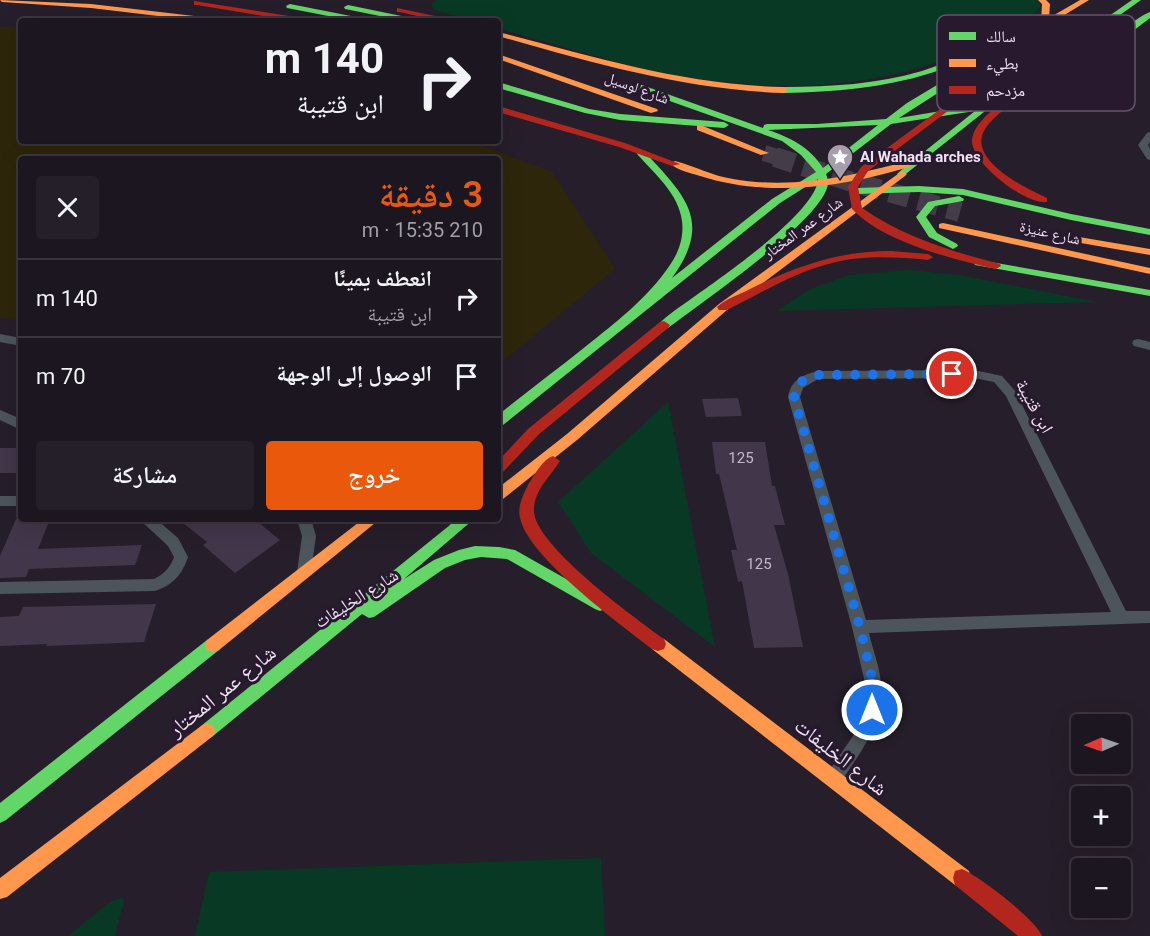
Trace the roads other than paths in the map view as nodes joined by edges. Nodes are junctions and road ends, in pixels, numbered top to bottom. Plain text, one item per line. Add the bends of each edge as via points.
1 (2, 0) edge
2 (245, 0) edge
3 (303, 0) edge
4 (348, 0) edge
5 (1042, 0) edge
6 (1085, 0) edge
7 (1137, 0) edge
8 (184, 2) dead end
9 (0, 9) edge
10 (1150, 14) edge
11 (1046, 15) edge
12 (1060, 15) edge
13 (1115, 15) edge
14 (111, 18) edge
15 (194, 18) edge
16 (288, 18) edge
17 (352, 18) edge
18 (400, 18) edge
19 (435, 18) edge
20 (1135, 25) edge
21 (501, 35) edge
22 (501, 43) edge
23 (501, 57) edge
24 (937, 68) edge
25 (501, 71) edge
26 (501, 86) edge
27 (937, 88) edge
28 (501, 110) edge
29 (942, 111) edge
30 (960, 111) edge
31 (982, 111) edge
32 (997, 111) edge
33 (745, 123) junction
34 (676, 134) dead end
35 (1150, 135) edge
36 (638, 150) junction
37 (1150, 157) edge
38 (662, 158) junction
39 (916, 162) junction
40 (747, 171) dead end
41 (859, 176) junction
42 (819, 178) junction
43 (881, 189) junction
44 (853, 191) junction
45 (820, 195) junction
46 (776, 201) junction
47 (1016, 205) junction
48 (857, 209) junction
49 (1113, 225) junction
50 (943, 226) dead end
51 (1150, 232) edge
52 (1066, 237) dead end
53 (1150, 252) edge
54 (996, 266) junction
55 (1150, 271) edge
56 (1150, 293) edge
57 (723, 307) junction
58 (632, 315) junction
59 (0, 338) edge
60 (18, 341) edge
61 (0, 414) edge
62 (501, 420) edge
63 (18, 423) edge
64 (572, 437) junction
65 (501, 466) edge
66 (501, 493) edge
67 (0, 501) edge
68 (18, 501) edge
69 (150, 522) edge
70 (305, 522) edge
71 (369, 522) edge
72 (458, 524) edge
73 (304, 572) junction
74 (0, 588) edge
75 (621, 616) junction
76 (1150, 617) edge
77 (1122, 618) junction
78 (860, 627) junction
79 (303, 652) junction
80 (834, 777) junction
81 (0, 814) edge
82 (0, 890) edge
83 (1032, 936) edge

1 - 15 main road
2 - 17 main road
3 - 18 main road
4 - 19 main road
5 - 11 main road
6 - 12 main road, شارع عمر المختار
7 - 13 main road, شارع عمر المختار
8 - 16 main road
9 - 14 main road
10 - 20 main road
21 - 24 main road via 644,74 744,88 838,89 895,80
22 - 33 main road
23 - 33 main road, شارع لوسيل via 770,159 773,148 764,134
25 - 34 main road, شارع لوسيل
26 - 30 main road via 620,117 769,128 817,128 928,118
27 - 42 main road, شارع عمر المختار via 848,150
28 - 36 main road
29 - 41 main road
31 - 39 main road, شارع عمر المختار
32 - 49 main road via 977,144 992,169 1013,186 1042,200
33 - 42 main road via 801,148
35 - 37 street via 1143,145
36 - 38 main road
36 - 58 main road via 673,187 690,226 686,252
38 - 40 main road via 720,171
38 - 42 main road via 733,182
39 - 41 main road
39 - 43 main road, شارع عمر المختار
41 - 42 main road
41 - 44 main road
42 - 45 main road
42 - 46 main road, شارع عمر المختار
43 - 44 main road
43 - 47 main road via 942,190
43 - 48 main road, شارع عمر المختار
44 - 45 main road
44 - 48 main road
45 - 46 main road
45 - 65 main road via 779,236 542,424
46 - 58 main road, شارع عمر المختار
47 - 49 main road
47 - 54 main road via 948,199 927,207 921,215 927,232 937,239
48 - 54 main road via 880,227 916,245
48 - 57 main road, شارع عمر المختار
49 - 51 main road
50 - 55 main road, شارع عنيزة
52 - 53 main road, شارع عنيزة
54 - 56 main road
54 - 57 main road via 901,255 848,257 798,271
57 - 64 main road, شارع عمر المختار
58 - 62 main road, شارع عمر المختار
59 - 60 street
61 - 63 street
64 - 66 main road, شارع عمر المختار
64 - 75 main road, شارع الخليفات via 535,484 528,501 527,519 536,538
67 - 68 street
69 - 74 street via 173,542 181,557 177,571 169,579 155,585
70 - 73 street via 309,536
71 - 73 main road
72 - 79 main road, شارع عمر المختار
73 - 81 main road
75 - 79 main road, شارع الخليفات via 510,554 466,553 447,560
75 - 80 main road, شارع الخليفات
76 - 77 street
77 - 78 street
77 - 78 street, ابن قتيبة via 1011,394 998,379 974,374 819,375 799,383 794,397
78 - 80 street, ابن قتيبة via 873,683 872,710 862,737
79 - 82 main road, شارع عمر المختار
80 - 83 main road, شارع الخليفات

